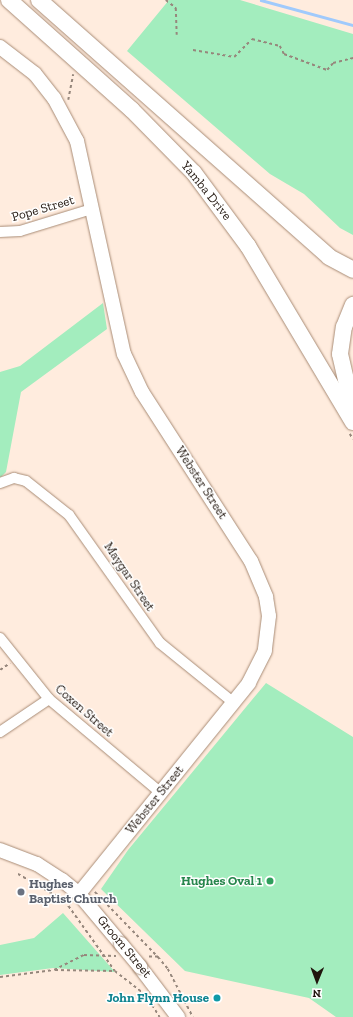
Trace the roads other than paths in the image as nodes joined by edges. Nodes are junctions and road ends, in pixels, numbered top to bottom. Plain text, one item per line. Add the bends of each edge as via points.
1 (8, 0) edge
2 (39, 0) edge
3 (0, 47) edge
4 (92, 209) junction
5 (0, 232) edge
6 (353, 270) edge
7 (353, 305) edge
8 (353, 410) edge
9 (351, 427) edge
10 (0, 483) edge
11 (0, 638) edge
12 (49, 699) junction
13 (234, 703) junction
14 (0, 732) edge
15 (161, 793) junction
16 (0, 850) edge
17 (83, 889) junction
18 (178, 1017) edge

1 - 9 main road, Yamba Drive via 132,110 194,173 248,246
2 - 6 main road, Yamba Drive via 328,257
3 - 4 street, Webster Street via 35,74 64,116 77,141
4 - 5 street, Pope Street via 20,231
4 - 13 street, Webster Street via 118,334 132,373 251,560 266,597 269,616 265,651 260,667
7 - 8 main road via 344,326 340,354 344,383
10 - 13 street, Maygar Street via 14,478 26,481 69,515 160,643
11 - 12 street, Coxen Street
12 - 14 street
12 - 15 street, Coxen Street
13 - 15 street, Webster Street
15 - 17 street, Webster Street
16 - 17 street, Groom Street via 37,864
17 - 18 street, Groom Street, bridge via 120,950 141,962

